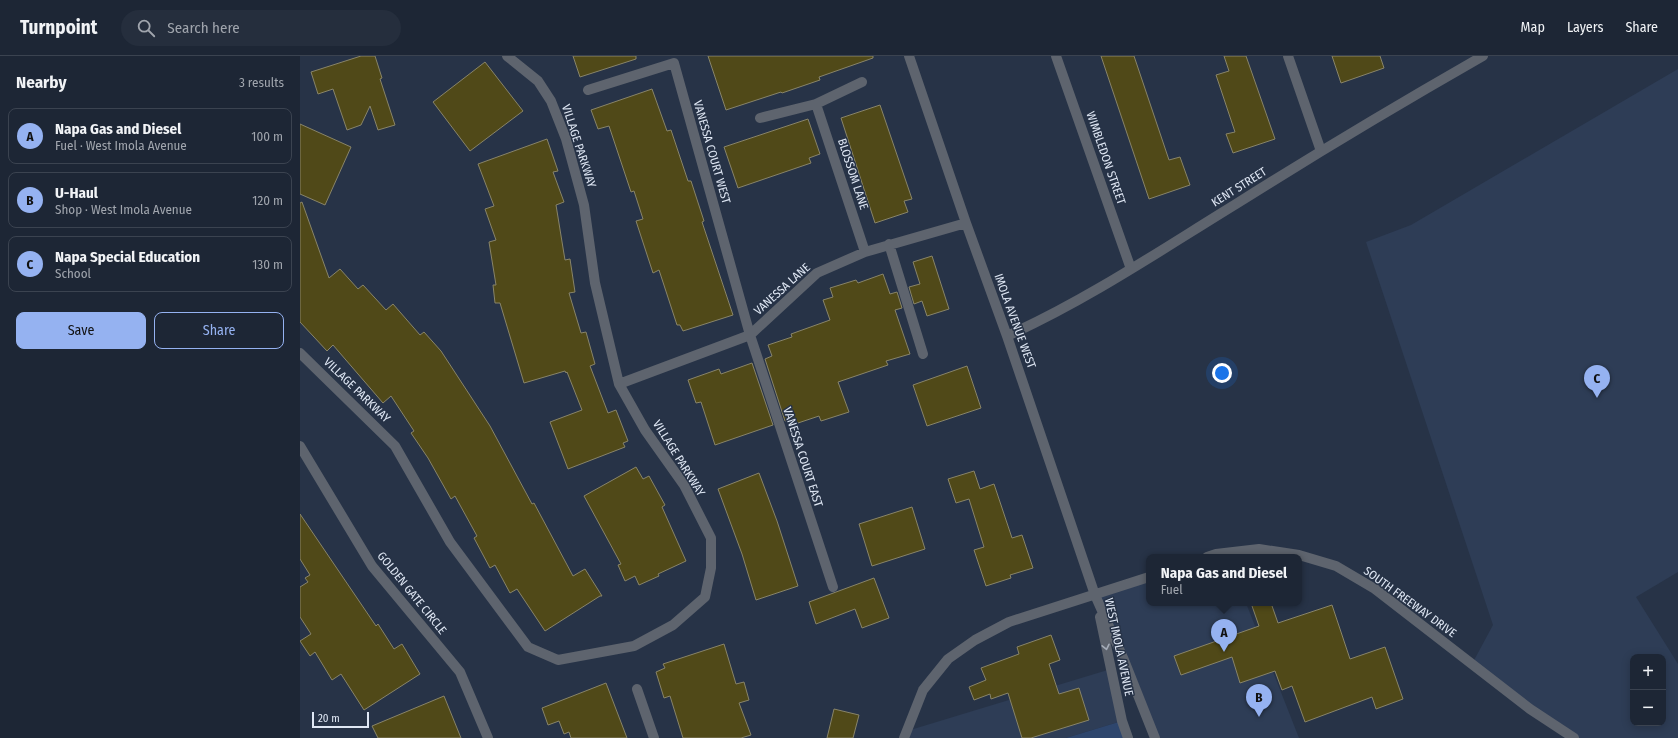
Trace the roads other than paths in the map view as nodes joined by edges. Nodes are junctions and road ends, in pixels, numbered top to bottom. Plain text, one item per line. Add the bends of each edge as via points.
1 (507, 56) edge
2 (909, 56) edge
3 (1056, 56) edge
4 (1288, 56) edge
5 (1483, 56) edge
6 (862, 82) dead end
7 (588, 90) dead end
8 (816, 104) junction
9 (760, 118) dead end
10 (1321, 150) junction
11 (966, 223) junction
12 (889, 244) junction
13 (865, 252) junction
14 (1130, 269) junction
15 (750, 335) junction
16 (1008, 336) junction
17 (300, 353) edge
18 (923, 354) dead end
19 (619, 384) junction
20 (300, 446) edge
21 (1216, 554) edge
22 (1292, 554) edge
23 (1302, 556) edge
24 (1146, 578) edge
25 (833, 587) dead end
26 (1095, 595) junction
27 (637, 689) dead end
28 (488, 738) edge
29 (654, 738) edge
30 (904, 738) edge
31 (1128, 738) edge
32 (1155, 738) edge
33 (1574, 738) edge

1 - 19 street, VILLAGE PARKWAY via 538,81 551,101 566,139 584,206 595,284
2 - 11 street, IMOLA AVENUE WEST
3 - 14 street, WIMBLEDON STREET
4 - 10 street
5 - 10 street, KENT STREET
6 - 8 street
7 - 15 street, VANESSA COURT WEST via 674,63
8 - 9 street
8 - 13 street, BLOSSOM LANE
10 - 14 street, KENT STREET
11 - 12 street, VANESSA LANE
11 - 16 street, IMOLA AVENUE WEST
12 - 13 street, VANESSA LANE
12 - 18 street
13 - 15 street, VANESSA LANE via 817,273
14 - 16 street, KENT STREET
15 - 19 street, VANESSA LANE
15 - 25 street, VANESSA COURT EAST
16 - 26 street, IMOLA AVENUE WEST
17 - 19 street, VILLAGE PARKWAY via 395,446 450,542 528,647 558,660 634,646 673,625 705,597 712,568 711,538 684,485 646,430
20 - 28 street, GOLDEN GATE CIRCLE via 372,566 460,672
21 - 22 street, SOUTH FREEWAY DRIVE via 1259,549
23 - 33 street, SOUTH FREEWAY DRIVE via 1336,566 1375,590 1530,709
24 - 26 street
26 - 30 street via 1009,622 975,640 948,659 923,690
26 -> 31 street, WEST IMOLA AVENUE via 1122,721
26 - 32 street, WEST IMOLA AVENUE
27 - 29 street

